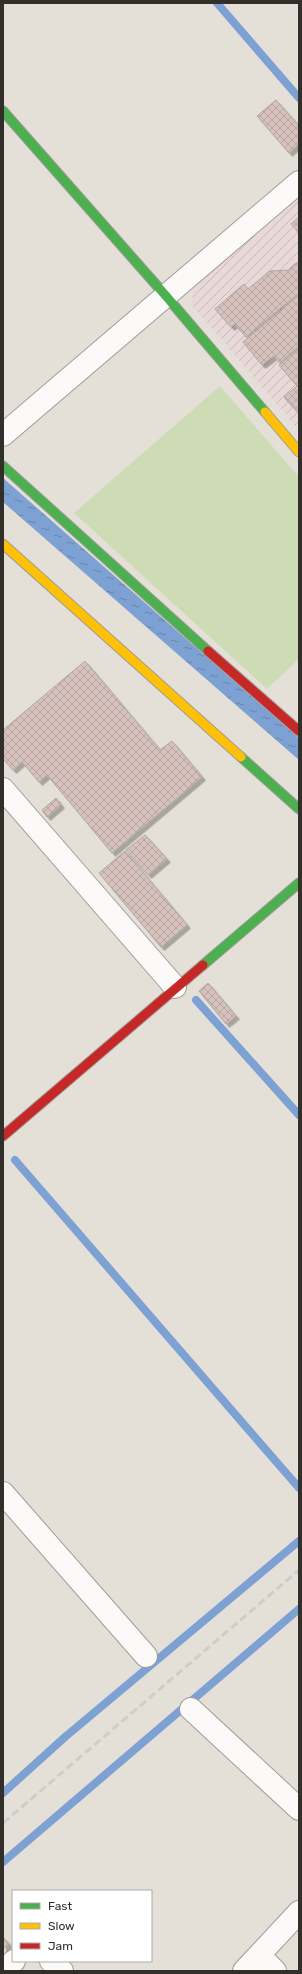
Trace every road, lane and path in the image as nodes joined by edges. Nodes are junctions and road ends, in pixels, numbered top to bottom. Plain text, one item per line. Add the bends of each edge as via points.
1 (3, 111) edge
2 (299, 182) edge
3 (166, 296) junction
4 (3, 435) edge
5 (299, 452) edge
6 (3, 466) edge
7 (3, 544) edge
8 (299, 731) edge
9 (3, 789) edge
10 (299, 810) edge
11 (299, 883) edge
12 (175, 987) junction
13 (3, 1136) edge
14 (3, 1493) edge
15 (146, 1656) dead end
16 (191, 1709) dead end
17 (299, 1809) edge
18 (299, 1912) edge
19 (259, 1955) junction
20 (13, 1962) edge
21 (53, 1962) edge
22 (3, 1970) edge
23 (62, 1971) edge
24 (244, 1971) edge
25 (275, 1971) edge

1 - 3 street
2 - 3 street
3 - 4 street
3 - 5 street
6 - 8 street
7 - 10 street
9 - 12 street
11 - 12 street
12 - 13 street
14 - 15 street
16 - 17 street
18 - 19 street
19 - 24 street
19 - 25 street
20 - 22 street
21 - 23 street

